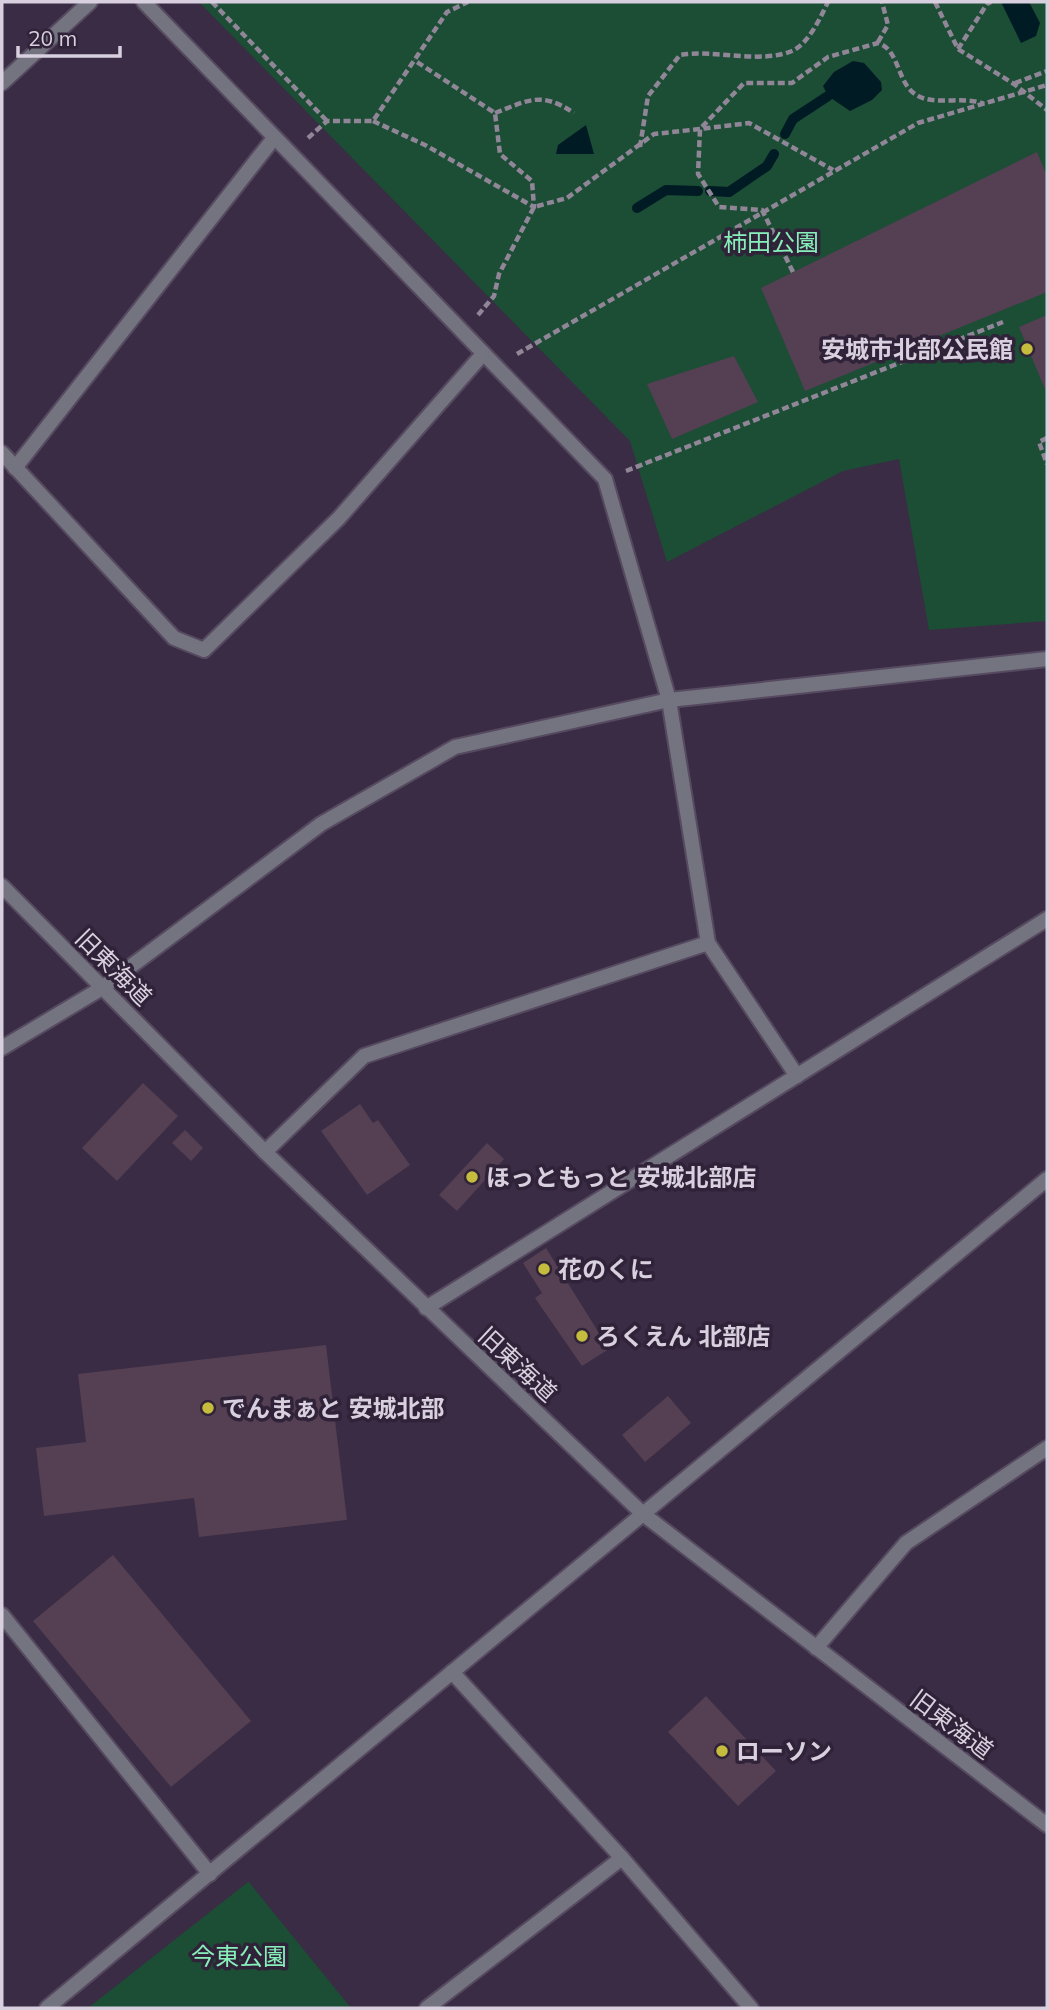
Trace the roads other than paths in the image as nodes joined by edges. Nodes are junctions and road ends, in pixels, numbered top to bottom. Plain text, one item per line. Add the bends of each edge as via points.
1 (90, 2) edge
2 (144, 2) edge
3 (2, 83) edge
4 (274, 138) junction
5 (482, 355) junction
6 (2, 453) edge
7 (15, 468) junction
8 (1047, 659) edge
9 (670, 700) junction
10 (2, 886) edge
11 (1047, 919) edge
12 (708, 943) junction
13 (102, 988) junction
14 (2, 1048) edge
15 (797, 1076) junction
16 (265, 1152) junction
17 (1047, 1179) edge
18 (426, 1308) junction
19 (1047, 1448) edge
20 (643, 1514) junction
21 (2, 1615) edge
22 (816, 1648) junction
23 (452, 1672) junction
24 (1047, 1825) edge
25 (622, 1858) junction
26 (210, 1874) junction
27 (47, 2008) edge
28 (427, 2008) edge
29 (751, 2008) edge

1 - 3 street
2 - 4 street
4 - 5 street
4 - 7 street
5 - 7 street via 339,518 204,650 174,638
5 - 9 street via 498,366 605,479
6 - 7 street
8 - 9 street
9 - 12 street
9 - 13 street via 455,747 321,824
10 - 13 street, 旧東海道
11 - 15 street
12 - 15 street
12 - 16 street via 364,1056
13 - 14 street
13 - 16 street, 旧東海道
15 - 18 street
16 - 18 street, 旧東海道
17 - 20 street
18 - 20 street, 旧東海道
19 - 22 street via 906,1543
20 - 22 street, 旧東海道
20 - 23 street
21 - 26 street
22 - 24 street, 旧東海道
23 - 25 street
23 - 26 street
25 - 28 street
25 - 29 street
26 - 27 street

